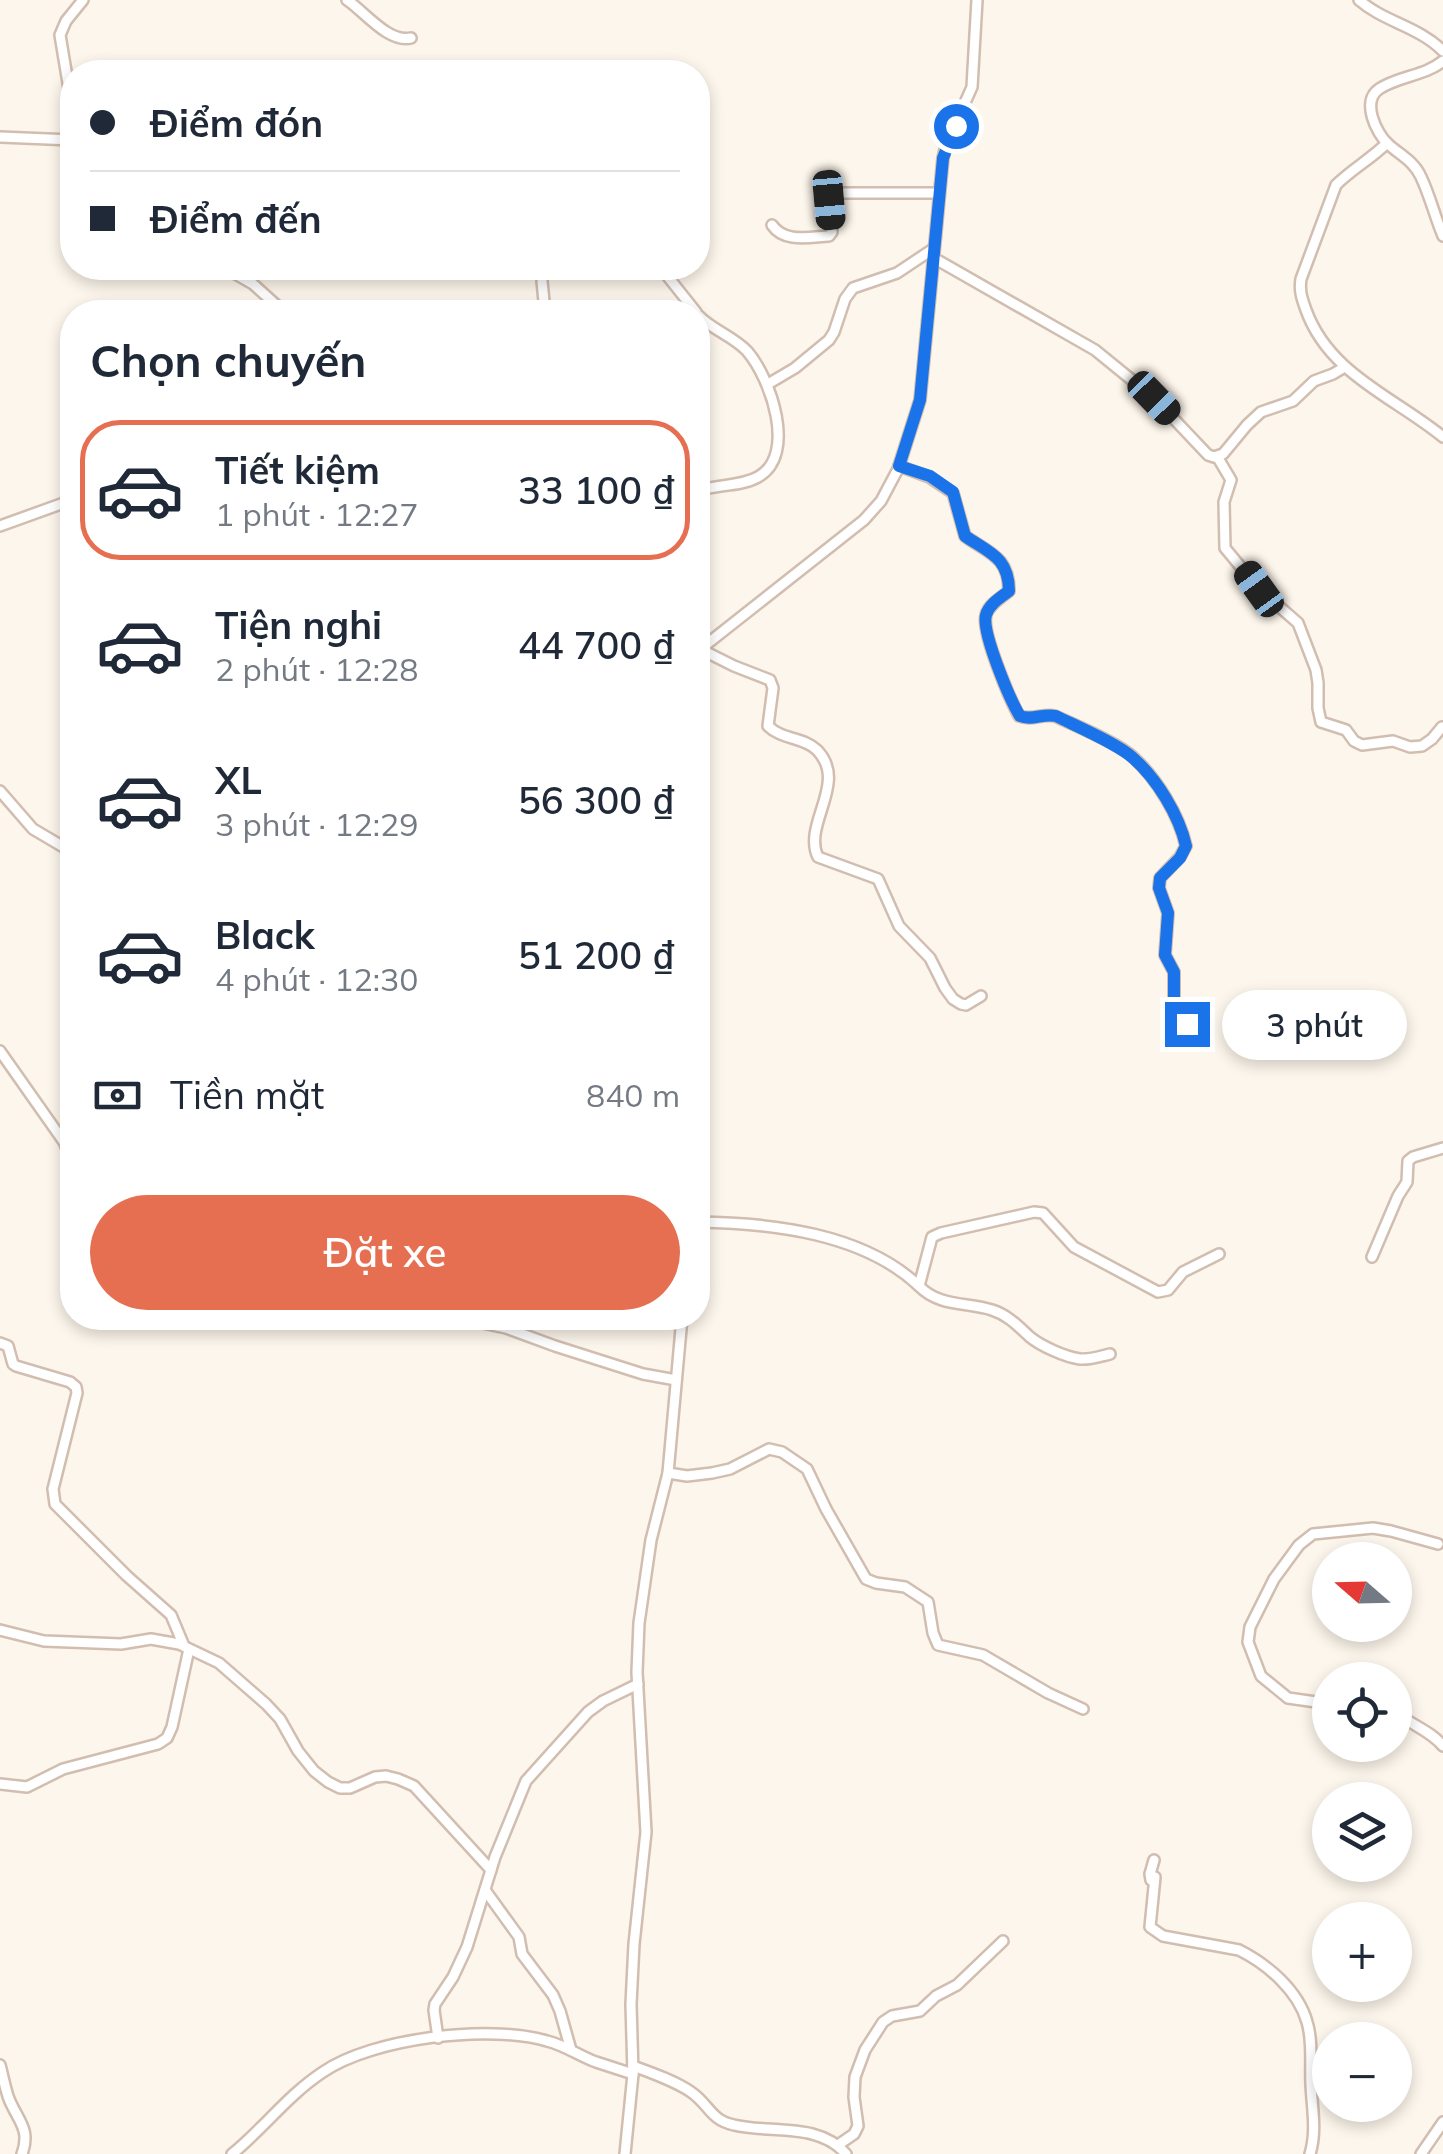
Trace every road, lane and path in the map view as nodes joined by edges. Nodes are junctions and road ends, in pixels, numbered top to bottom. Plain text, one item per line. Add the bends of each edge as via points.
1 (83, 0) edge
2 (347, 0) edge
3 (977, 0) edge
4 (1358, 0) edge
5 (1378, 0) edge
6 (1374, 11) junction
7 (411, 38) dead end
8 (1443, 50) edge
9 (64, 60) edge
10 (1443, 61) edge
11 (0, 137) edge
12 (60, 140) edge
13 (1387, 143) junction
14 (939, 192) junction
15 (772, 225) dead end
16 (1443, 236) edge
17 (932, 253) junction
18 (244, 280) edge
19 (542, 280) dead end
20 (671, 280) edge
21 (271, 300) edge
22 (544, 300) edge
23 (686, 300) edge
24 (710, 324) edge
25 (1344, 368) junction
26 (768, 384) junction
27 (1443, 438) edge
28 (1218, 458) junction
29 (899, 466) junction
30 (710, 489) edge
31 (60, 504) edge
32 (0, 526) edge
33 (710, 641) edge
34 (710, 655) edge
35 (1442, 727) edge
36 (0, 791) edge
37 (60, 845) edge
38 (981, 996) dead end
39 (1187, 1024) dead end
40 (0, 1051) edge
41 (60, 1136) edge
42 (1443, 1148) edge
43 (710, 1222) edge
44 (1219, 1254) dead end
45 (1372, 1257) dead end
46 (919, 1286) junction
47 (511, 1330) edge
48 (681, 1330) edge
49 (0, 1343) edge
50 (1110, 1354) dead end
51 (676, 1380) junction
52 (668, 1474) junction
53 (1438, 1544) dead end
54 (0, 1630) edge
55 (187, 1648) junction
56 (638, 1684) junction
57 (1312, 1701) edge
58 (1082, 1709) dead end
59 (1412, 1724) edge
60 (1443, 1746) edge
61 (0, 1784) edge
62 (1154, 1860) dead end
63 (492, 1870) junction
64 (485, 1890) junction
65 (1003, 1942) dead end
66 (438, 2038) junction
67 (571, 2050) junction
68 (0, 2065) edge
69 (633, 2070) junction
70 (1443, 2122) edge
71 (838, 2145) junction
72 (22, 2154) edge
73 (232, 2154) edge
74 (625, 2154) edge
75 (846, 2154) edge
76 (1310, 2154) edge
77 (1421, 2154) edge

1 - 9 street via 60,35
2 - 7 street via 394,37
3 - 14 street via 972,86 946,145
4 - 6 street
5 - 6 street
6 - 8 street
10 - 13 street via 1372,95 1370,108
11 - 12 street
13 - 16 street via 1421,175
13 - 25 street via 1336,184 1300,280 1313,329
14 - 15 street via 833,192 829,236 786,237
14 - 17 street
17 - 26 street via 853,288 830,340
17 - 28 street via 1095,350
17 - 29 street via 920,400
18 - 21 street
19 - 22 street
20 - 23 street
24 - 26 street via 746,350
25 - 27 street
25 - 28 street via 1314,380 1293,401 1261,412
26 - 30 street via 779,436 768,467 760,476
28 - 35 street via 1232,480 1224,502 1225,548 1298,624 1316,670 1321,722 1346,730 1362,745 1393,741 1410,748
29 - 33 street via 864,520
29 - 39 street via 953,492 965,536 996,555 1007,576 1009,591 985,621 1020,716 1056,716 1128,753 1180,824 1186,846 1159,888 1168,913 1165,955 1174,972 1174,999
31 - 32 street
34 - 38 street via 770,680 768,726 813,746 825,760 829,777 814,845 818,856 878,878 899,926 930,958 953,999 966,1004
36 - 37 street via 33,830
40 - 41 street
42 - 45 street via 1408,1161 1407,1182
43 - 46 street via 811,1233 866,1252
44 - 46 street via 1158,1292 1074,1247 1044,1213 1034,1212 932,1238
46 - 50 street via 948,1302 998,1312 1076,1359
47 - 51 street
48 - 51 street
49 - 55 street via 16,1366 76,1386 55,1504 171,1616
51 - 52 street
52 - 56 street via 639,1623
52 - 58 street via 712,1473 769,1449 782,1452 807,1470 866,1579 905,1587 928,1602 938,1644 983,1655
53 - 57 street via 1373,1528 1313,1534 1299,1545 1274,1579 1248,1642 1260,1676 1288,1698
54 - 55 street via 44,1641 172,1641
55 - 61 street via 167,1738 63,1769 27,1787
55 - 63 street via 219,1663 266,1704 328,1782 350,1788 386,1776 414,1786
56 - 63 street via 588,1712 531,1774
56 - 69 street via 646,1832 632,1984
59 - 60 street
62 - 76 street via 1155,1932 1238,1950 1279,1980 1303,2012 1315,2136
63 - 64 street
64 - 66 street via 467,1946 434,2010
64 - 67 street via 553,1995
65 - 71 street via 920,2012 883,2022 855,2077 858,2126
66 - 67 street via 520,2037
66 - 73 street via 369,2050 333,2066 282,2103
67 - 69 street
68 - 72 street via 27,2140
69 - 71 street via 689,2091 728,2124 820,2136
69 - 74 street
70 - 77 street
71 - 75 street

